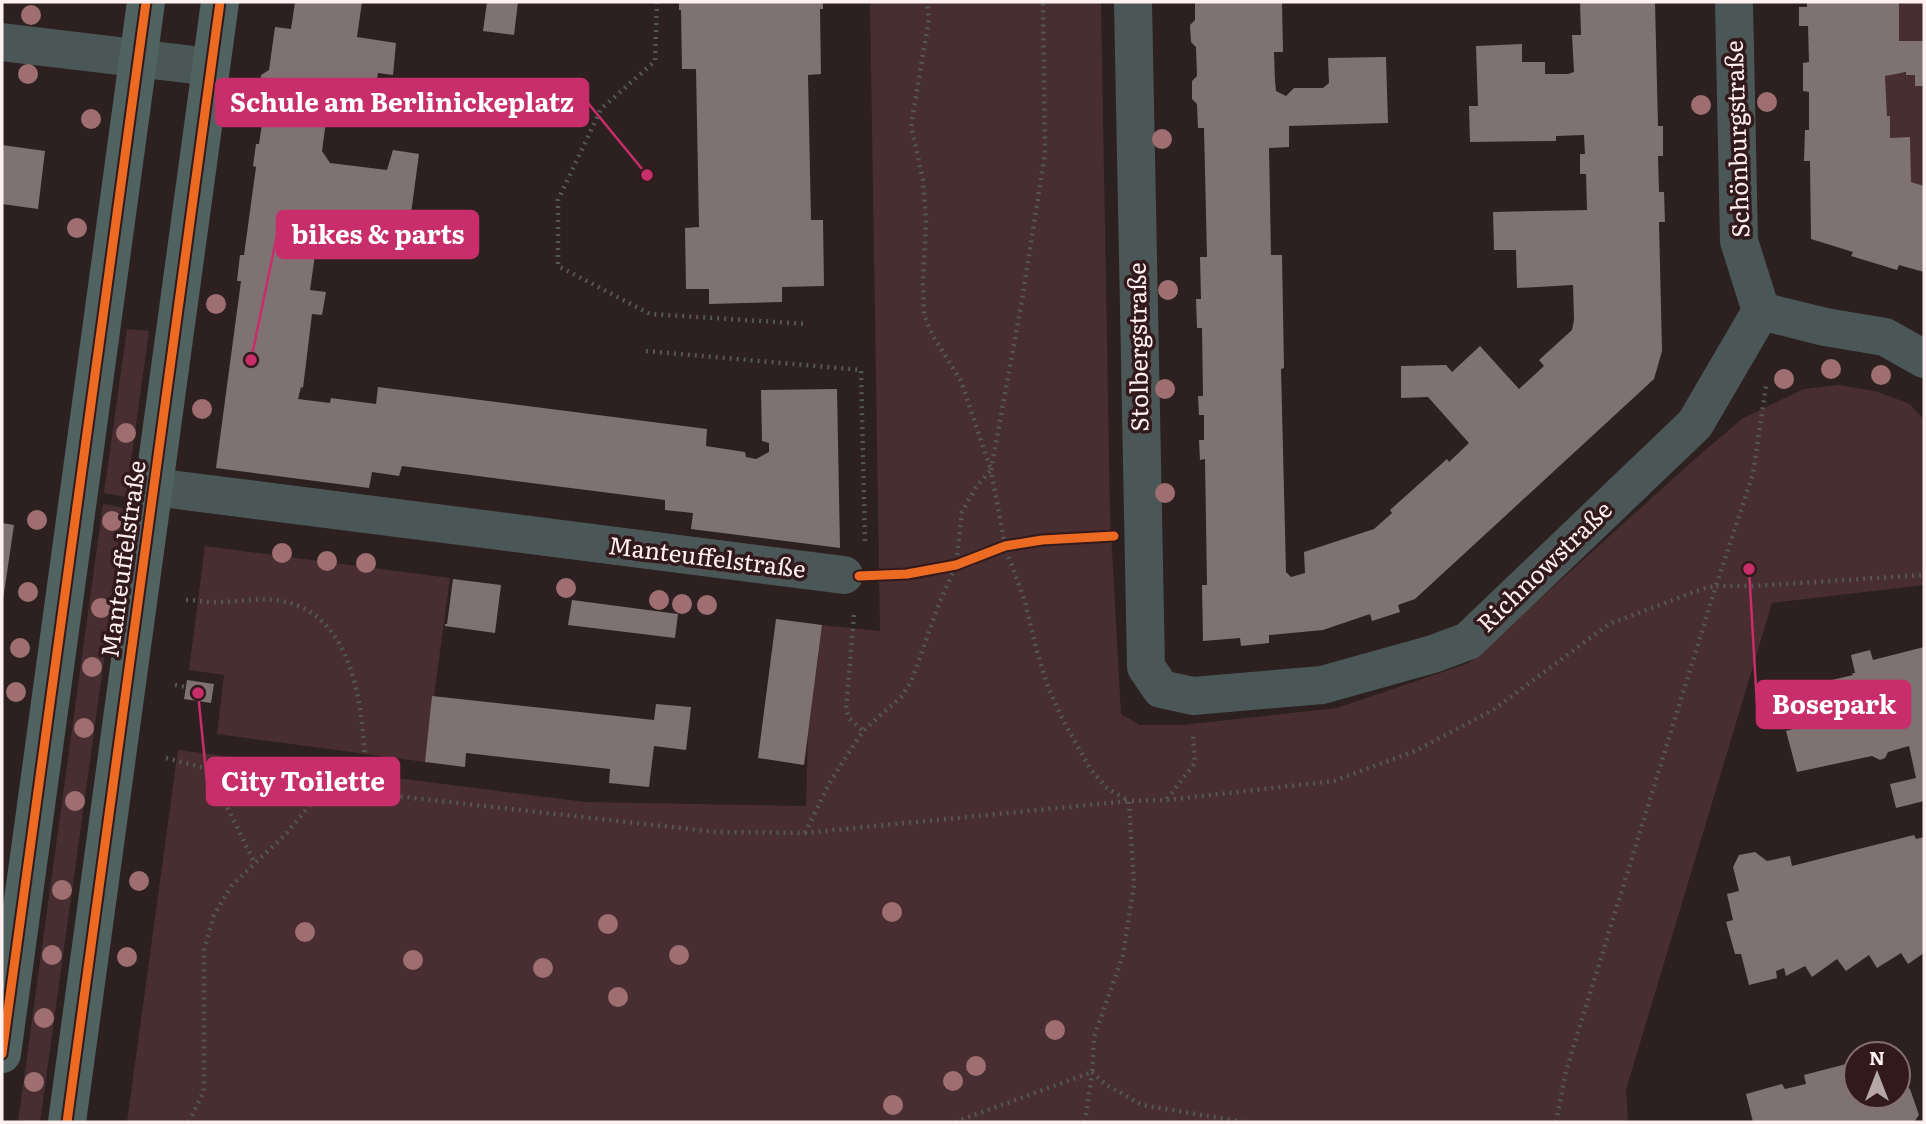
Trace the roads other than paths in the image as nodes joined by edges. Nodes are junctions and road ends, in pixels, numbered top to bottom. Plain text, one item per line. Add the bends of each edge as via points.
1 (146, 2) edge
2 (220, 2) edge
3 (1133, 2) edge
4 (1734, 2) edge
5 (2, 42) edge
6 (138, 57) junction
7 (211, 67) junction
8 (1761, 311) junction
9 (1924, 359) edge
10 (153, 487) junction
11 (855, 575) road end
12 (1161, 689) joint
13 (2, 1054) edge
14 (67, 1122) edge

1 - 6 main road
2 - 7 main road, Manteuffelstraße
3 - 12 street, Stolbergstraße via 1146,667
4 - 8 street, Schönburgstraße via 1739,241
5 - 6 street
6 - 7 street
6 - 13 main road
7 - 10 main road, Manteuffelstraße
8 - 9 street via 1885,337
8 - 12 street, Richnowstraße via 1695,424 1468,641 1322,685 1193,696
10 - 11 street, Manteuffelstraße
10 - 14 main road, Manteuffelstraße

